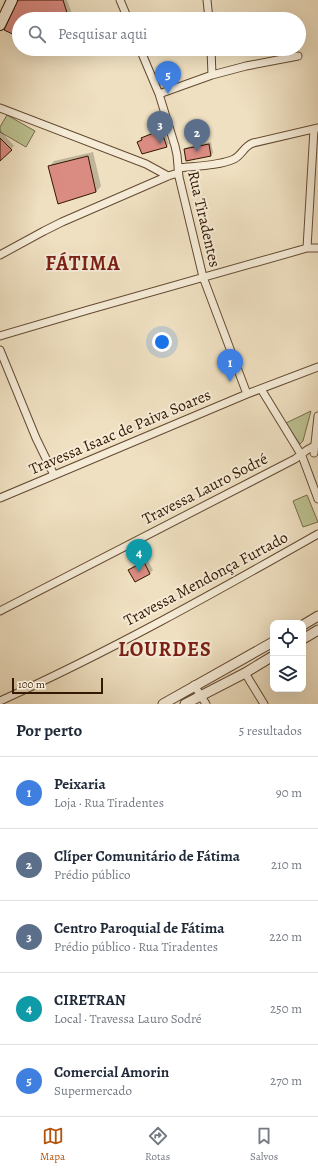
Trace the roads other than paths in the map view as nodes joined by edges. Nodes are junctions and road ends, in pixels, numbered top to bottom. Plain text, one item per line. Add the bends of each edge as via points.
1 (12, 0) edge
2 (120, 0) edge
3 (207, 0) edge
4 (4, 11) edge
5 (125, 12) edge
6 (208, 12) edge
7 (0, 25) edge
8 (143, 56) edge
9 (211, 56) edge
10 (298, 56) dead end
11 (212, 75) junction
12 (158, 94) junction
13 (0, 108) edge
14 (316, 129) edge
15 (178, 170) junction
16 (168, 176) junction
17 (307, 248) junction
18 (318, 248) edge
19 (0, 255) edge
20 (203, 278) junction
21 (0, 336) edge
22 (0, 350) edge
23 (318, 367) edge
24 (261, 389) junction
25 (247, 394) junction
26 (318, 416) edge
27 (316, 449) edge
28 (303, 454) junction
29 (54, 475) junction
30 (0, 498) edge
31 (318, 499) edge
32 (318, 534) edge
33 (0, 611) edge
34 (318, 616) edge
35 (306, 623) edge
36 (318, 630) edge
37 (306, 637) edge
38 (270, 644) edge
39 (270, 658) edge
40 (245, 672) junction
41 (194, 686) junction
42 (201, 695) junction
43 (0, 701) edge
44 (162, 704) edge
45 (185, 704) edge
46 (206, 704) edge
47 (264, 704) edge

1 - 4 main road
2 - 5 street
3 - 6 street
4 - 7 main road
8 - 12 street, Rua Tiradentes
9 - 11 street
10 - 11 street
11 - 12 street
12 - 15 street, Rua Tiradentes via 177,155
13 - 16 street via 146,164
14 - 15 street via 249,144 238,156 222,163
14 - 17 street
15 - 16 street
15 - 20 street, Rua Tiradentes
16 - 19 street via 56,225
17 - 18 street
17 - 20 street
20 - 21 street
20 - 25 street, Rua Tiradentes
22 - 29 street
23 - 24 street, Travessa Isaac de Paiva Soares
24 - 25 street, Travessa Isaac de Paiva Soares
24 - 28 street
25 - 29 street, Travessa Isaac de Paiva Soares
26 - 27 street
27 - 28 street, Travessa Lauro Sodré
28 - 31 street
28 - 33 street, Travessa Lauro Sodré
29 - 30 street, Travessa Isaac de Paiva Soares
32 - 43 street, Travessa Mendonça Furtado via 205,598
34 - 35 street
36 - 37 street
38 - 41 street
39 - 40 street
40 - 42 street
40 - 47 street
41 - 42 street
41 - 44 street
42 - 45 street
42 - 46 street

